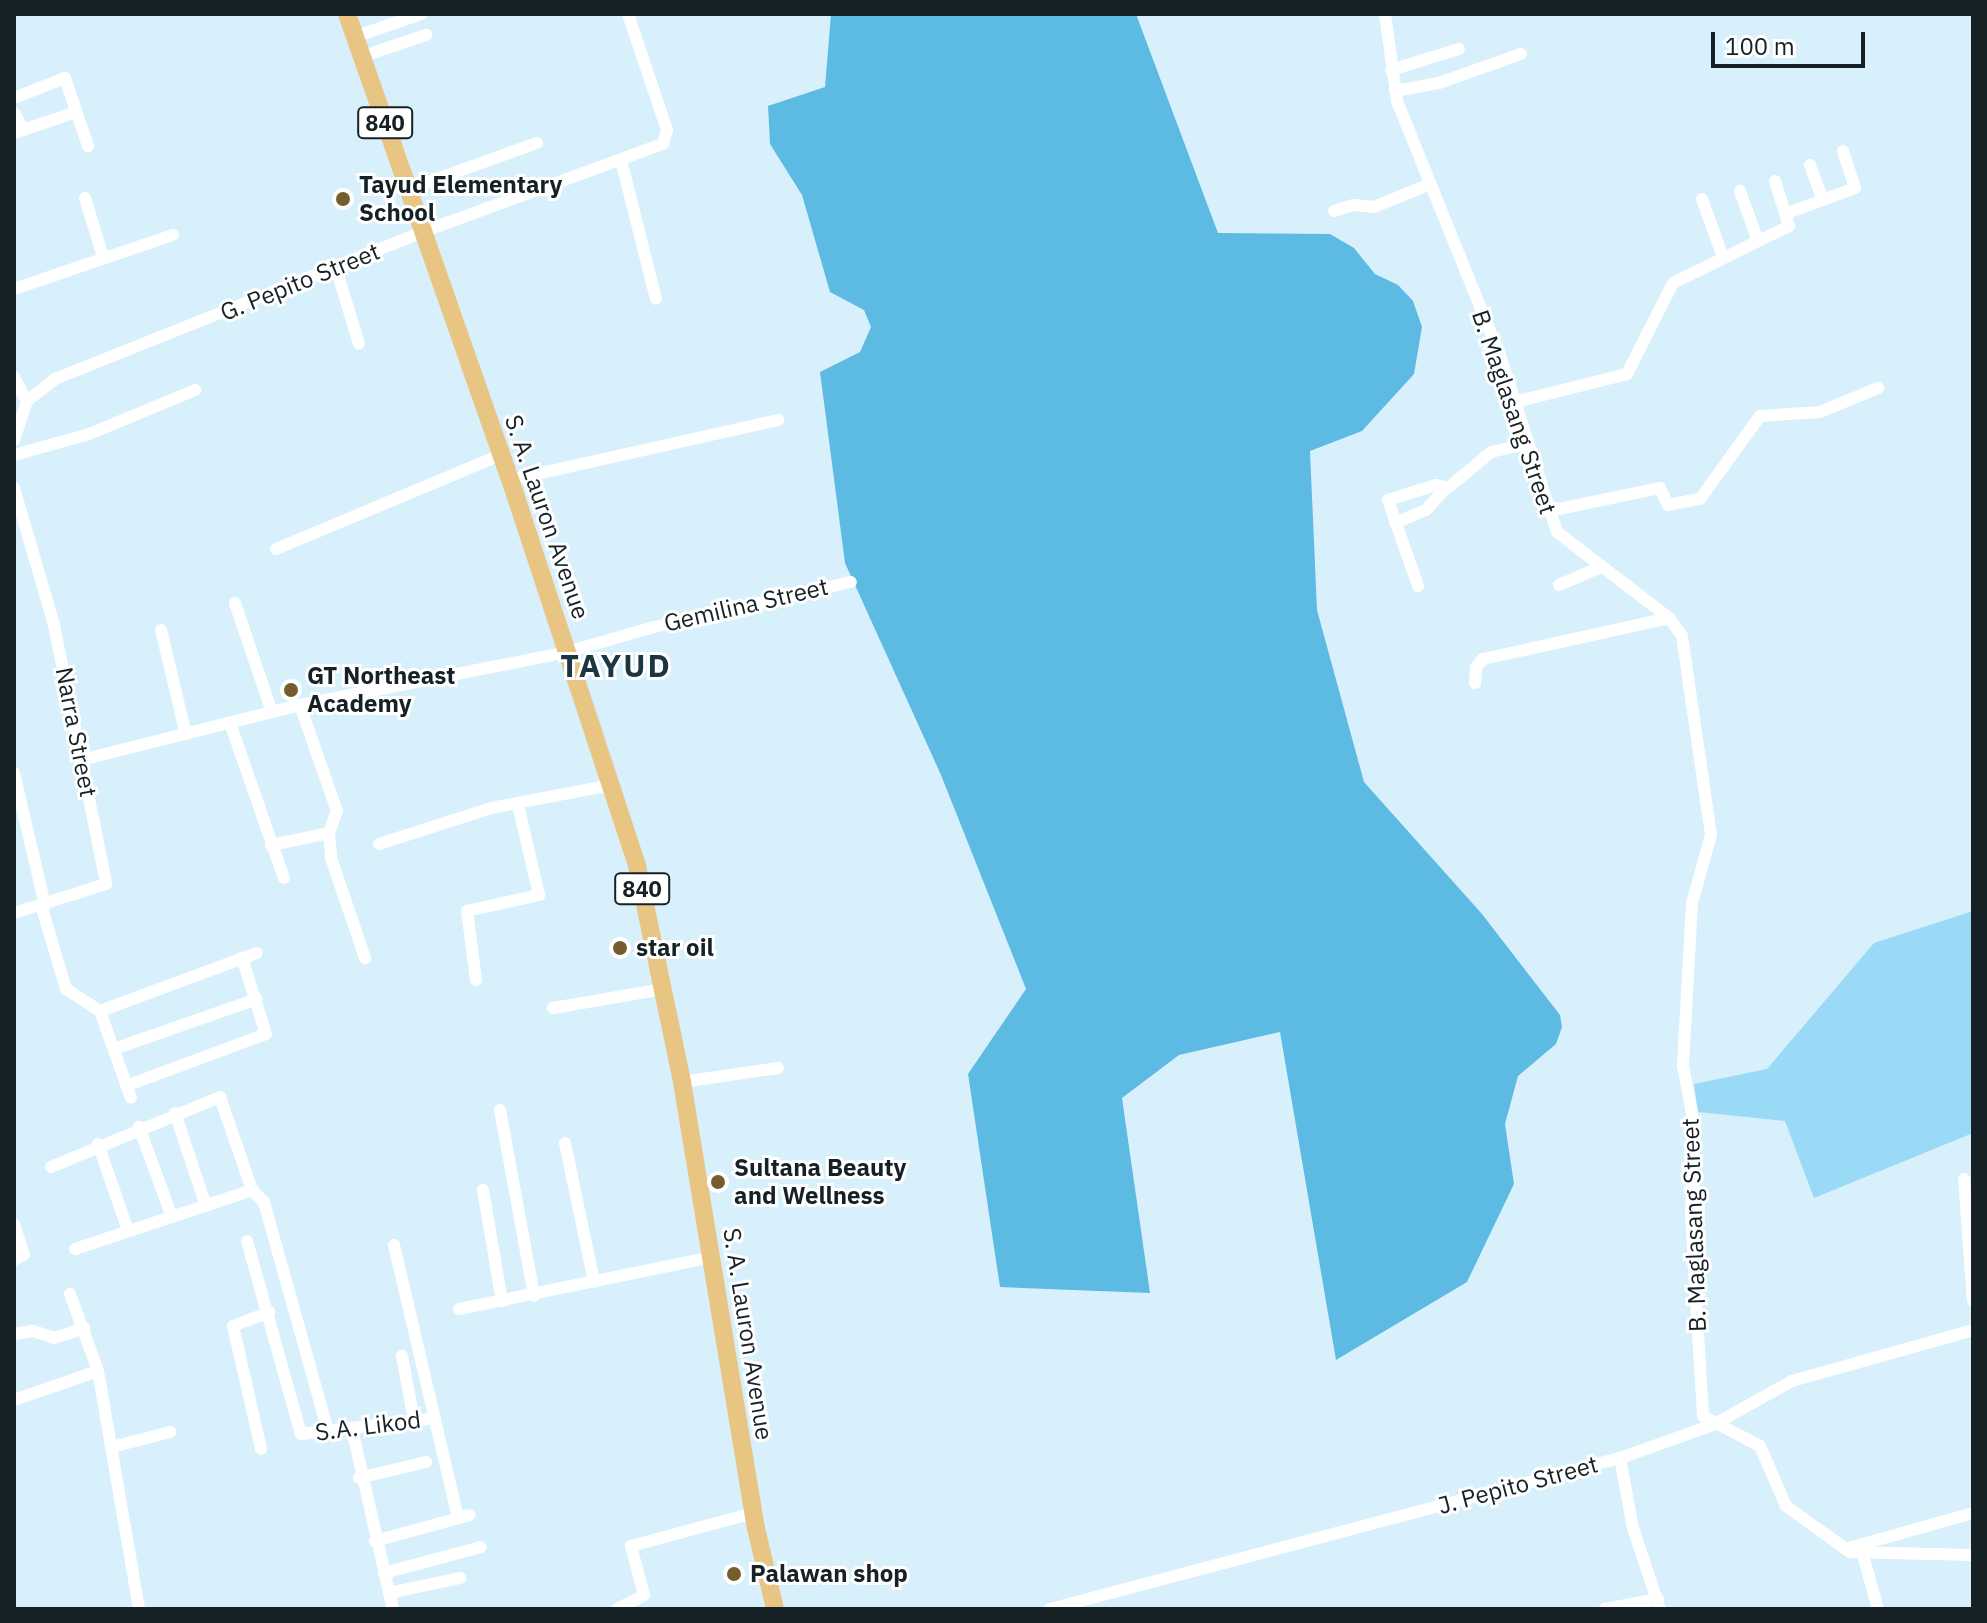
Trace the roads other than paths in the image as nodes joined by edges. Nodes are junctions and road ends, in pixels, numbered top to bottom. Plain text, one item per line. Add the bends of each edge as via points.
1 (347, 14) edge
2 (421, 14) edge
3 (628, 14) edge
4 (1385, 14) edge
5 (426, 35) dead end
6 (354, 37) junction
7 (1459, 49) dead end
8 (1521, 54) dead end
9 (361, 57) junction
10 (1391, 70) junction
11 (1395, 91) junction
12 (14, 98) edge
13 (76, 112) junction
14 (14, 113) edge
15 (19, 132) edge
16 (537, 143) dead end
17 (88, 146) dead end
18 (1843, 151) dead end
19 (621, 160) junction
20 (1810, 165) dead end
21 (1775, 181) dead end
22 (1430, 184) junction
23 (409, 189) junction
24 (1740, 191) dead end
25 (85, 198) dead end
26 (1702, 199) dead end
27 (1823, 200) junction
28 (1334, 211) dead end
29 (1785, 214) junction
30 (422, 232) junction
31 (173, 235) dead end
32 (1758, 241) junction
33 (103, 257) junction
34 (1723, 257) junction
35 (336, 268) junction
36 (14, 289) edge
37 (656, 299) dead end
38 (359, 344) dead end
39 (14, 378) edge
40 (1878, 388) dead end
41 (195, 390) dead end
42 (27, 401) junction
43 (1515, 402) junction
44 (778, 420) dead end
45 (14, 440) edge
46 (1527, 444) junction
47 (14, 455) edge
48 (501, 455) junction
49 (510, 480) junction
50 (14, 488) edge
51 (1444, 490) junction
52 (1549, 511) junction
53 (1395, 523) junction
54 (276, 549) dead end
55 (1601, 567) junction
56 (851, 582) dead end
57 (1559, 585) dead end
58 (1418, 586) dead end
59 (235, 603) dead end
60 (1669, 618) junction
61 (161, 630) dead end
62 (567, 652) junction
63 (1475, 683) dead end
64 (300, 705) junction
65 (272, 712) junction
66 (230, 723) junction
67 (186, 734) junction
68 (81, 760) junction
69 (14, 773) edge
70 (612, 785) junction
71 (518, 805) junction
72 (329, 833) junction
73 (379, 844) dead end
74 (271, 845) junction
75 (284, 878) dead end
76 (43, 905) junction
77 (14, 913) edge
78 (257, 953) dead end
79 (242, 958) junction
80 (365, 958) dead end
81 (476, 980) dead end
82 (664, 989) junction
83 (257, 999) junction
84 (553, 1008) dead end
85 (100, 1011) junction
86 (114, 1049) junction
87 (778, 1068) dead end
88 (682, 1082) junction
89 (500, 1110) dead end
90 (175, 1113) junction
91 (139, 1127) junction
92 (565, 1143) dead end
93 (98, 1144) junction
94 (51, 1167) dead end
95 (1964, 1179) dead end
96 (252, 1190) junction
97 (483, 1190) dead end
98 (206, 1206) junction
99 (172, 1217) junction
100 (14, 1226) edge
101 (128, 1230) junction
102 (247, 1241) dead end
103 (394, 1245) dead end
104 (75, 1249) dead end
105 (712, 1257) junction
106 (1972, 1259) edge
107 (14, 1260) edge
108 (594, 1282) junction
109 (70, 1294) dead end
110 (534, 1296) junction
111 (502, 1301) junction
112 (1973, 1301) edge
113 (459, 1309) dead end
114 (269, 1312) junction
115 (84, 1328) junction
116 (1973, 1330) edge
117 (14, 1334) edge
118 (402, 1356) dead end
119 (98, 1371) junction
120 (14, 1400) edge
121 (435, 1418) junction
122 (414, 1420) junction
123 (1713, 1425) junction
124 (327, 1428) junction
125 (352, 1429) junction
126 (170, 1432) dead end
127 (112, 1447) junction
128 (261, 1449) dead end
129 (1620, 1458) junction
130 (426, 1462) dead end
131 (359, 1478) junction
132 (753, 1513) junction
133 (1973, 1513) edge
134 (375, 1541) junction
135 (481, 1547) dead end
136 (1845, 1549) junction
137 (1863, 1555) junction
138 (1973, 1555) edge
139 (384, 1573) junction
140 (460, 1578) dead end
141 (389, 1593) junction
142 (1103, 1595) junction
143 (1659, 1604) edge
144 (139, 1609) edge
145 (393, 1609) edge
146 (617, 1609) edge
147 (775, 1609) edge
148 (1054, 1609) edge
149 (1105, 1609) edge
150 (1605, 1609) edge
151 (1878, 1609) edge

1 - 6 highway, S. A. Lauron Avenue / 840
2 - 6 street
3 - 19 street, G. Pepito Street via 667,130 663,144
4 - 10 street, B. Maglasang Street
5 - 9 street
6 - 9 highway, S. A. Lauron Avenue / 840
7 - 10 street
8 - 11 street via 1439,83
9 - 23 highway, S. A. Lauron Avenue / 840
10 - 11 street, B. Maglasang Street
11 - 22 street, B. Maglasang Street
12 - 13 street via 63,78
13 - 15 street
13 - 17 street
14 - 15 street
16 - 23 street
18 - 27 street via 1855,188
19 - 30 street, G. Pepito Street
19 - 37 street
20 - 27 street
21 - 29 street
22 - 28 street via 1374,207
22 - 43 street, B. Maglasang Street
23 - 30 highway, S. A. Lauron Avenue / 840
24 - 32 street
25 - 33 street
26 - 34 street
27 - 29 street
29 - 32 street via 1789,226
30 - 35 street, G. Pepito Street
30 - 48 highway, S. A. Lauron Avenue / 840
31 - 33 street
32 - 34 street
33 - 36 street
34 - 43 street via 1673,283 1627,374
35 - 38 street
35 - 42 street, G. Pepito Street via 55,379
39 - 42 street
40 - 52 street via 1820,412 1760,416 1700,499 1668,505 1660,488
41 - 47 street via 89,434
42 - 45 street
43 - 46 street, B. Maglasang Street
44 - 49 street
46 - 51 street via 1491,452
46 - 52 street, B. Maglasang Street
48 - 49 highway, S. A. Lauron Avenue / 840
48 - 54 street
49 - 62 highway, S. A. Lauron Avenue / 840
50 - 68 street, Narra Street via 54,625
51 - 53 street via 1426,510
51 - 53 street via 1436,485 1388,500
52 - 55 street, B. Maglasang Street via 1559,535
53 - 58 street
55 - 57 street
55 - 60 street, B. Maglasang Street
56 - 62 street, Gemilina Street
59 - 65 street
60 - 63 street via 1483,659 1476,667
60 - 123 street, B. Maglasang Street via 1682,636 1689,668 1711,835 1692,903 1683,1075 1695,1129 1691,1214 1701,1409
61 - 67 street
62 - 64 street, Gemilina Street
62 - 70 highway, S. A. Lauron Avenue / 840
64 - 65 street, Gemilina Street
64 - 72 street via 337,811
65 - 66 street, Gemilina Street
66 - 67 street, Gemilina Street
66 - 74 street
67 - 68 street, Gemilina Street
68 - 76 street, Narra Street via 106,884
69 - 76 street
70 - 71 street
70 - 82 highway, S. A. Lauron Avenue / 840 via 637,866
71 - 73 street via 491,808
71 - 81 street via 539,895 467,911
72 - 74 street
72 - 80 street via 331,858
74 - 75 street
76 - 77 street, Narra Street
76 - 85 street via 66,989
78 - 79 street
79 - 83 street
79 - 85 street
82 - 84 street
82 - 88 highway, S. A. Lauron Avenue / 840
83 - 86 street
83 - 86 street via 268,1028 264,1036 128,1092
85 - 86 street
87 - 88 street
88 - 105 highway, S. A. Lauron Avenue / 840
89 - 110 street
90 - 91 street
90 - 96 street via 220,1097
90 - 98 street
91 - 93 street
91 - 99 street
92 - 108 street
93 - 94 street
93 - 101 street
95 - 106 street
96 - 98 street
96 - 124 street via 264,1202
97 - 111 street
98 - 99 street
99 - 101 street
100 - 107 street via 24,1255
101 - 104 street
102 - 114 street
103 - 121 street
105 - 108 street
105 - 132 highway, S. A. Lauron Avenue / 840
106 - 112 street
108 - 110 street
109 - 115 street
110 - 111 street
111 - 113 street
114 - 124 street, S.A. Likod via 301,1434
114 - 128 street via 233,1326
115 - 117 street via 54,1338 33,1331
115 - 119 street
116 - 123 street, J. Pepito Street via 1792,1381
118 - 122 street
119 - 120 street
119 - 127 street
121 - 122 street, S.A. Likod
121 - 134 street via 464,1517
122 - 125 street, S.A. Likod
123 - 129 street, J. Pepito Street
123 - 136 street via 1760,1446 1786,1506
124 - 125 street, S.A. Likod
125 - 131 street
126 - 127 street
127 - 144 street
129 - 142 street, J. Pepito Street
129 - 143 street via 1633,1528
130 - 131 street
131 - 134 street
132 - 146 street via 631,1546 644,1595
132 - 147 highway, S. A. Lauron Avenue / 840
133 - 136 street
134 - 139 street
135 - 139 street
136 - 137 street
137 - 138 street
137 - 151 street
139 - 141 street
140 - 141 street
141 - 145 street
142 - 148 street, J. Pepito Street
142 - 149 street
143 - 150 street

